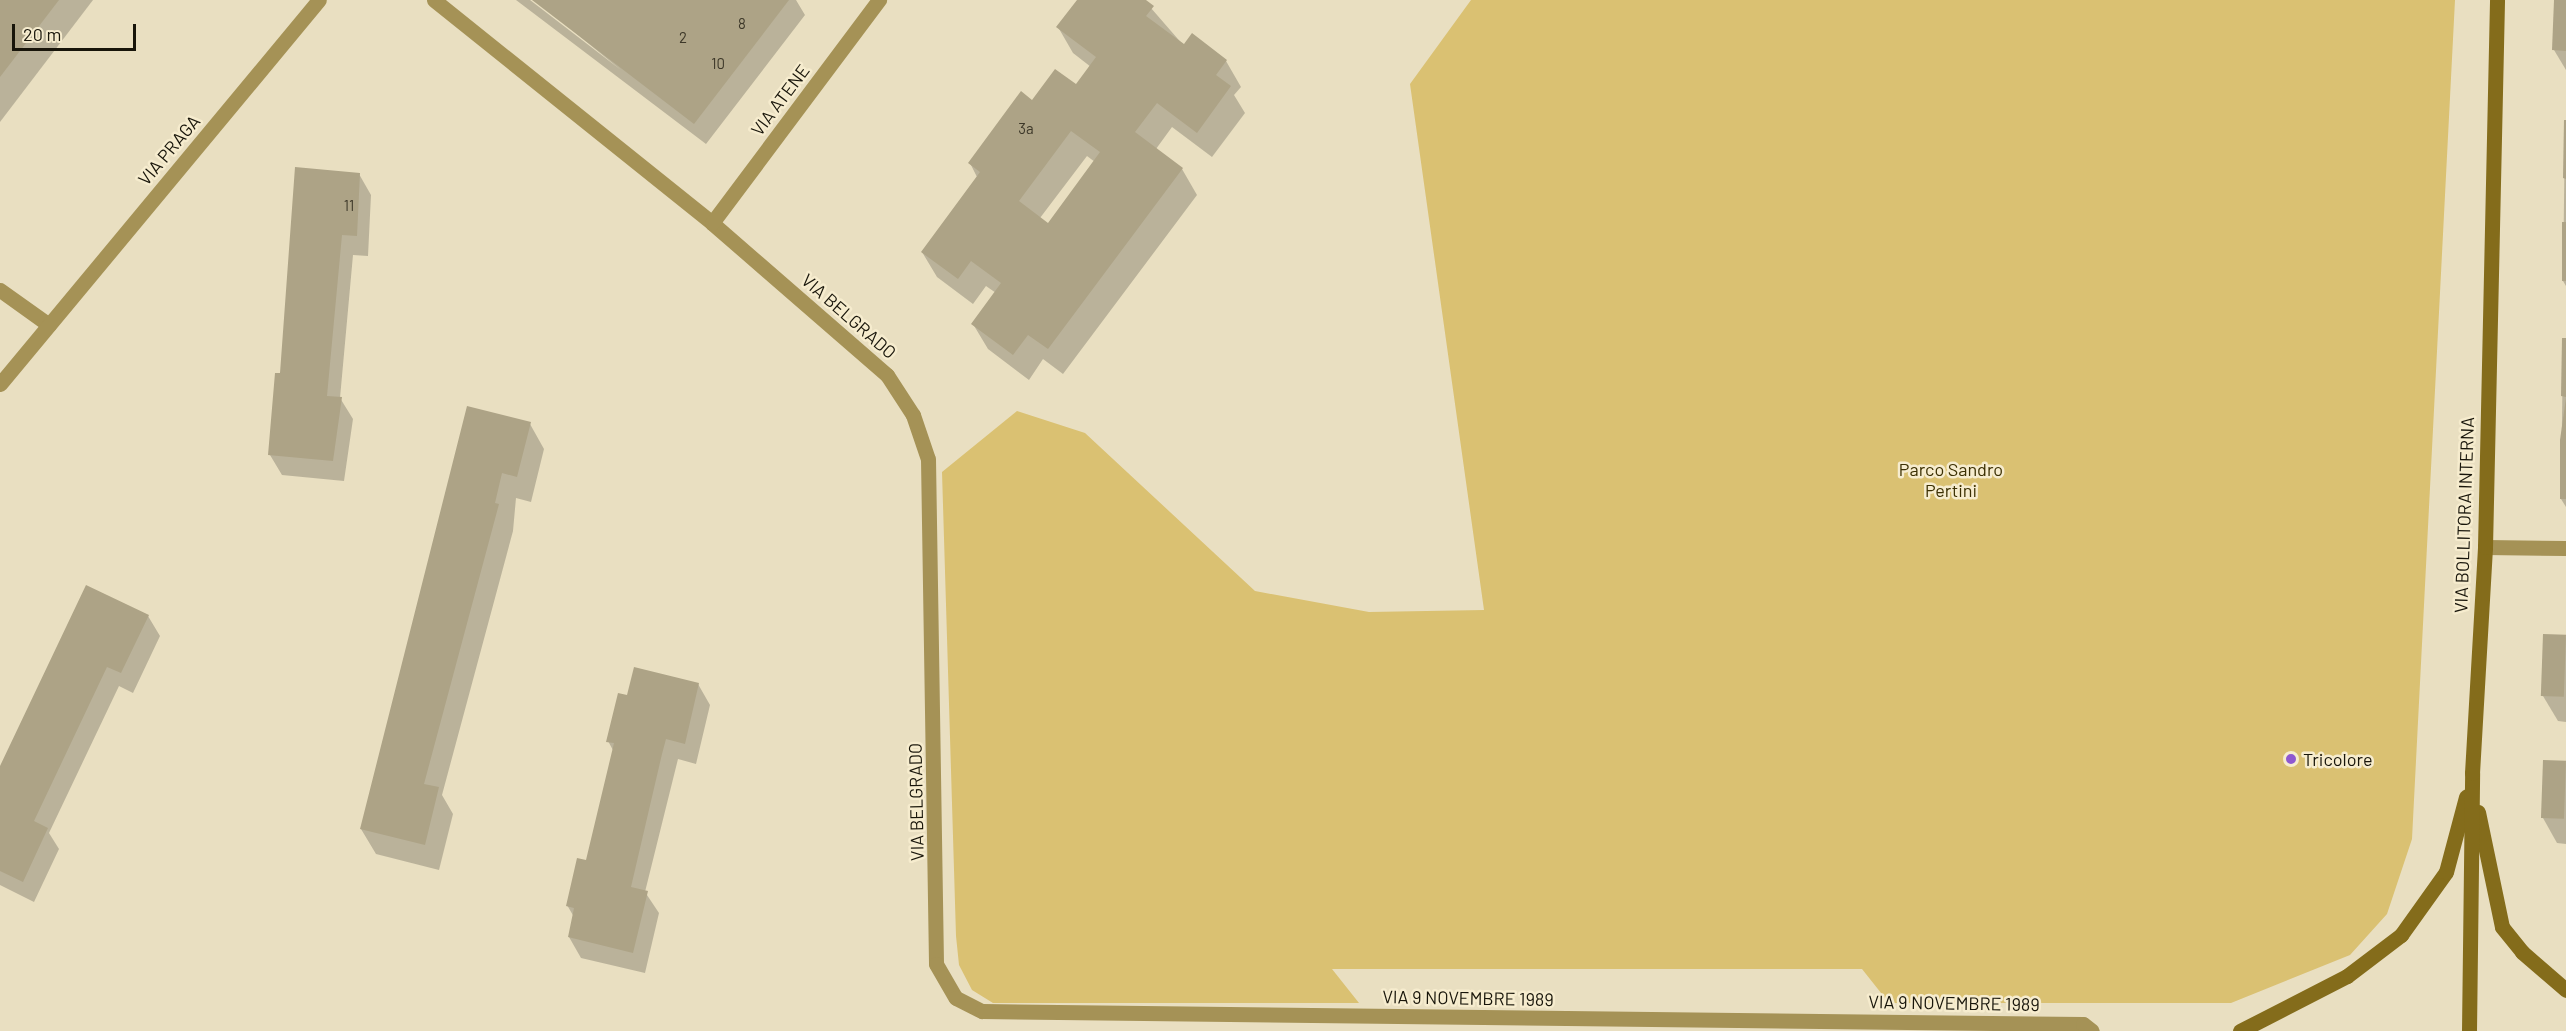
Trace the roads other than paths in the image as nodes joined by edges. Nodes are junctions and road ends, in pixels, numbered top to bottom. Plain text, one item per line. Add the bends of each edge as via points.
1 (319, 0) edge
2 (434, 0) edge
3 (879, 0) edge
4 (2497, 0) edge
5 (712, 223) junction
6 (0, 290) edge
7 (49, 325) junction
8 (0, 384) edge
9 (2485, 547) junction
10 (2566, 548) edge
11 (2472, 773) junction
12 (937, 891) joint
13 (2566, 990) edge
14 (2092, 1031) edge
15 (2240, 1031) edge
16 (2469, 1031) edge

1 - 7 street, VIA PRAGA
2 - 5 street, VIA BELGRADO
3 - 5 street, VIA ATENE
4 - 9 street, VIA BOLLITORA INTERNA
5 - 12 street, VIA BELGRADO via 887,375 913,415 928,459
6 - 7 street
7 - 8 street, VIA PRAGA
9 - 10 street
9 - 11 street, VIA BOLLITORA INTERNA
11 - 13 street via 2502,927 2522,952
11 - 15 street via 2446,873 2401,935 2347,976
11 - 16 street, VIA BOLLITORA INTERNA
12 - 14 street, VIA 9 NOVEMBRE 1989 via 936,964 956,998 982,1011 2083,1024

